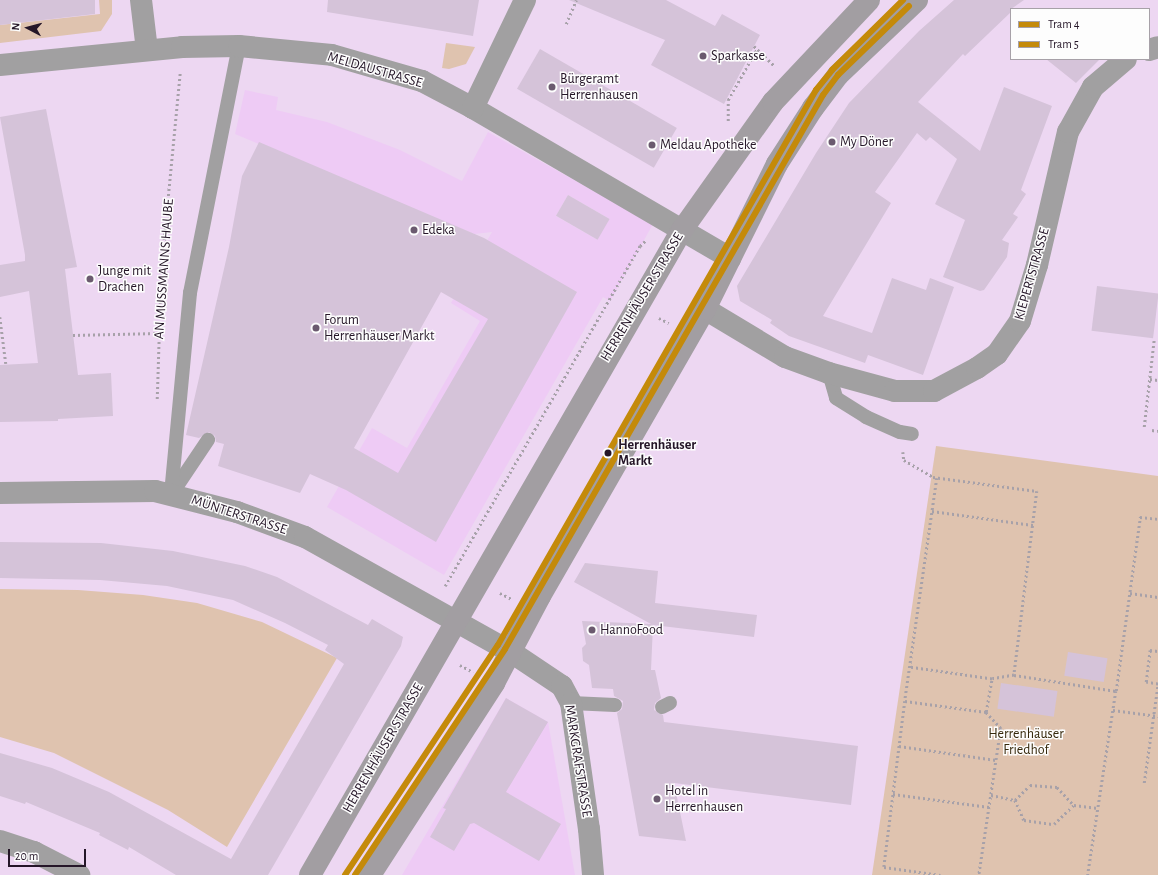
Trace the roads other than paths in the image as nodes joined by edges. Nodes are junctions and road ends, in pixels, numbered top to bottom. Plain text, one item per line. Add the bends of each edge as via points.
1 (141, 0) edge
2 (525, 0) edge
3 (869, 0) edge
4 (917, 0) edge
5 (239, 46) junction
6 (147, 50) junction
7 (1125, 60) edge
8 (0, 64) edge
9 (473, 108) junction
10 (682, 230) junction
11 (730, 258) junction
12 (705, 310) junction
13 (829, 373) junction
14 (906, 433) road end
15 (208, 440) dead end
16 (0, 493) edge
17 (171, 494) junction
18 (456, 622) junction
19 (511, 652) junction
20 (571, 703) junction
21 (616, 705) dead end
22 (0, 841) edge
23 (79, 875) edge
24 (310, 875) edge
25 (370, 875) edge
26 (593, 875) edge

1 - 6 street
2 - 9 street
3 - 10 street, HERRENHÄUSER STRASSE via 773,102
4 - 11 street via 838,75 813,108 777,164
5 - 6 street, MELDAUSTRASSE
5 - 9 street, MELDAUSTRASSE via 332,55 422,81
5 - 17 lane via 190,293
6 - 8 street, MELDAUSTRASSE
7 - 13 street, KIEPERTSTRASSE via 1093,88 1068,132 1037,265 1020,321 997,354 934,391 895,391
9 - 10 street, MELDAUSTRASSE
10 - 11 street, MELDAUSTRASSE
10 - 18 street, HERRENHÄUSER STRASSE
11 - 12 street
12 - 13 street, KIEPERTSTRASSE via 785,357
12 - 19 street via 540,596
13 - 14 lane via 836,398 866,417
15 - 17 lane
16 - 17 street, MÜNTERSTRASSE via 155,491
17 - 18 street, MÜNTERSTRASSE via 237,512 305,537
18 - 19 street
18 - 24 street, HERRENHÄUSER STRASSE
19 - 20 street, MARKGRAFSTRASSE via 562,686
19 - 25 street via 494,683
20 - 21 lane
20 - 26 street, MARKGRAFSTRASSE
22 - 23 street via 34,852

